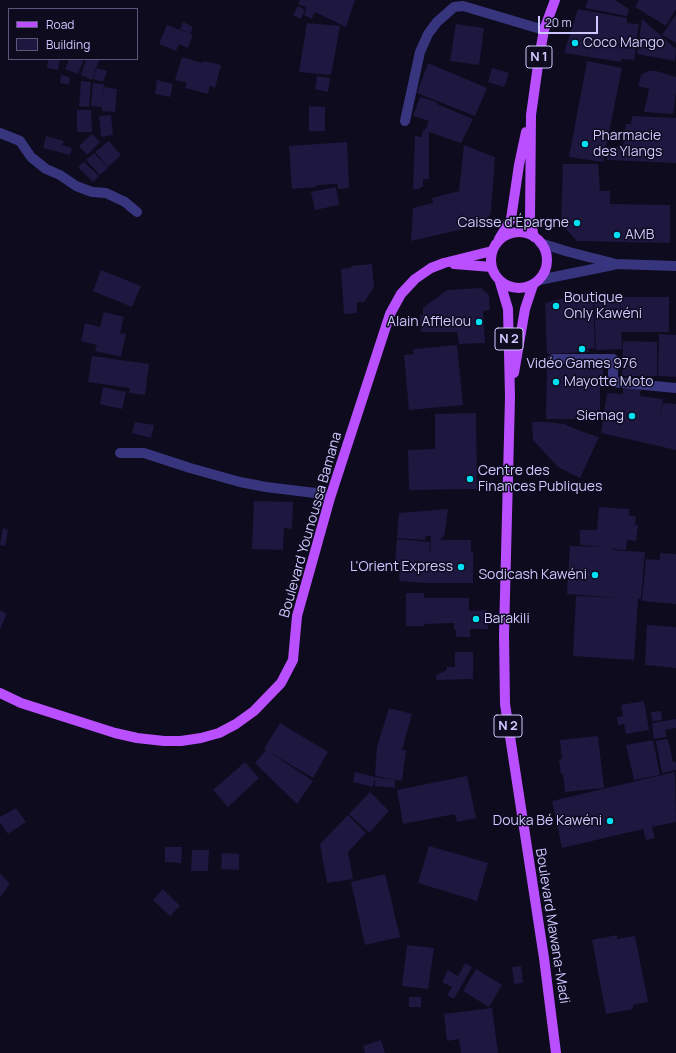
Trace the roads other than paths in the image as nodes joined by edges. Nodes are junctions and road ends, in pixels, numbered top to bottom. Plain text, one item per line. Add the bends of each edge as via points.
1 (555, 0) edge
2 (462, 3) edge
3 (544, 30) junction
4 (531, 115) junction
5 (405, 121) dead end
6 (0, 133) edge
7 (137, 212) dead end
8 (537, 240) junction
9 (494, 248) junction
10 (444, 263) junction
11 (616, 264) junction
12 (676, 266) edge
13 (492, 267) junction
14 (500, 282) junction
15 (536, 282) junction
16 (553, 359) dead end
17 (676, 388) edge
18 (510, 397) junction
19 (120, 453) dead end
20 (330, 498) junction
21 (0, 693) edge
22 (556, 1053) edge

1 - 3 main road, N 1
2 - 3 street
2 - 5 street via 448,12 428,34 420,52
3 - 4 main road, N 1
4 - 8 main road, N 1 via 530,212
4 - 9 main road, N 1 via 524,140 511,219
6 - 7 street via 20,141 31,157 46,169 76,186 92,192 106,192
8 - 9 main road via 524,233 513,233 500,239
8 - 11 street via 569,252
8 - 15 main road via 546,255 546,266
9 - 10 main road, Boulevard Younoussa Bamana
9 - 13 main road
10 - 13 main road
10 - 20 main road, Boulevard Younoussa Bamana via 431,268 416,279 401,294 390,314
11 - 12 street
11 - 15 street
13 - 14 main road
14 - 15 main road via 516,289 525,288
14 - 18 main road, Boulevard Mawana-Madi / N 2 via 508,310
15 - 18 main road, Boulevard Mawana-Madi / N 2 via 525,309
16 - 17 street via 613,359 613,382
18 - 22 main road, Boulevard Mawana-Madi / N 2 via 504,627 505,704
19 - 20 street via 144,452 240,482 315,493
20 - 21 main road, Boulevard Younoussa Bamana via 296,616 293,660 281,683 254,711 236,724 219,733 181,741 136,738 28,705

